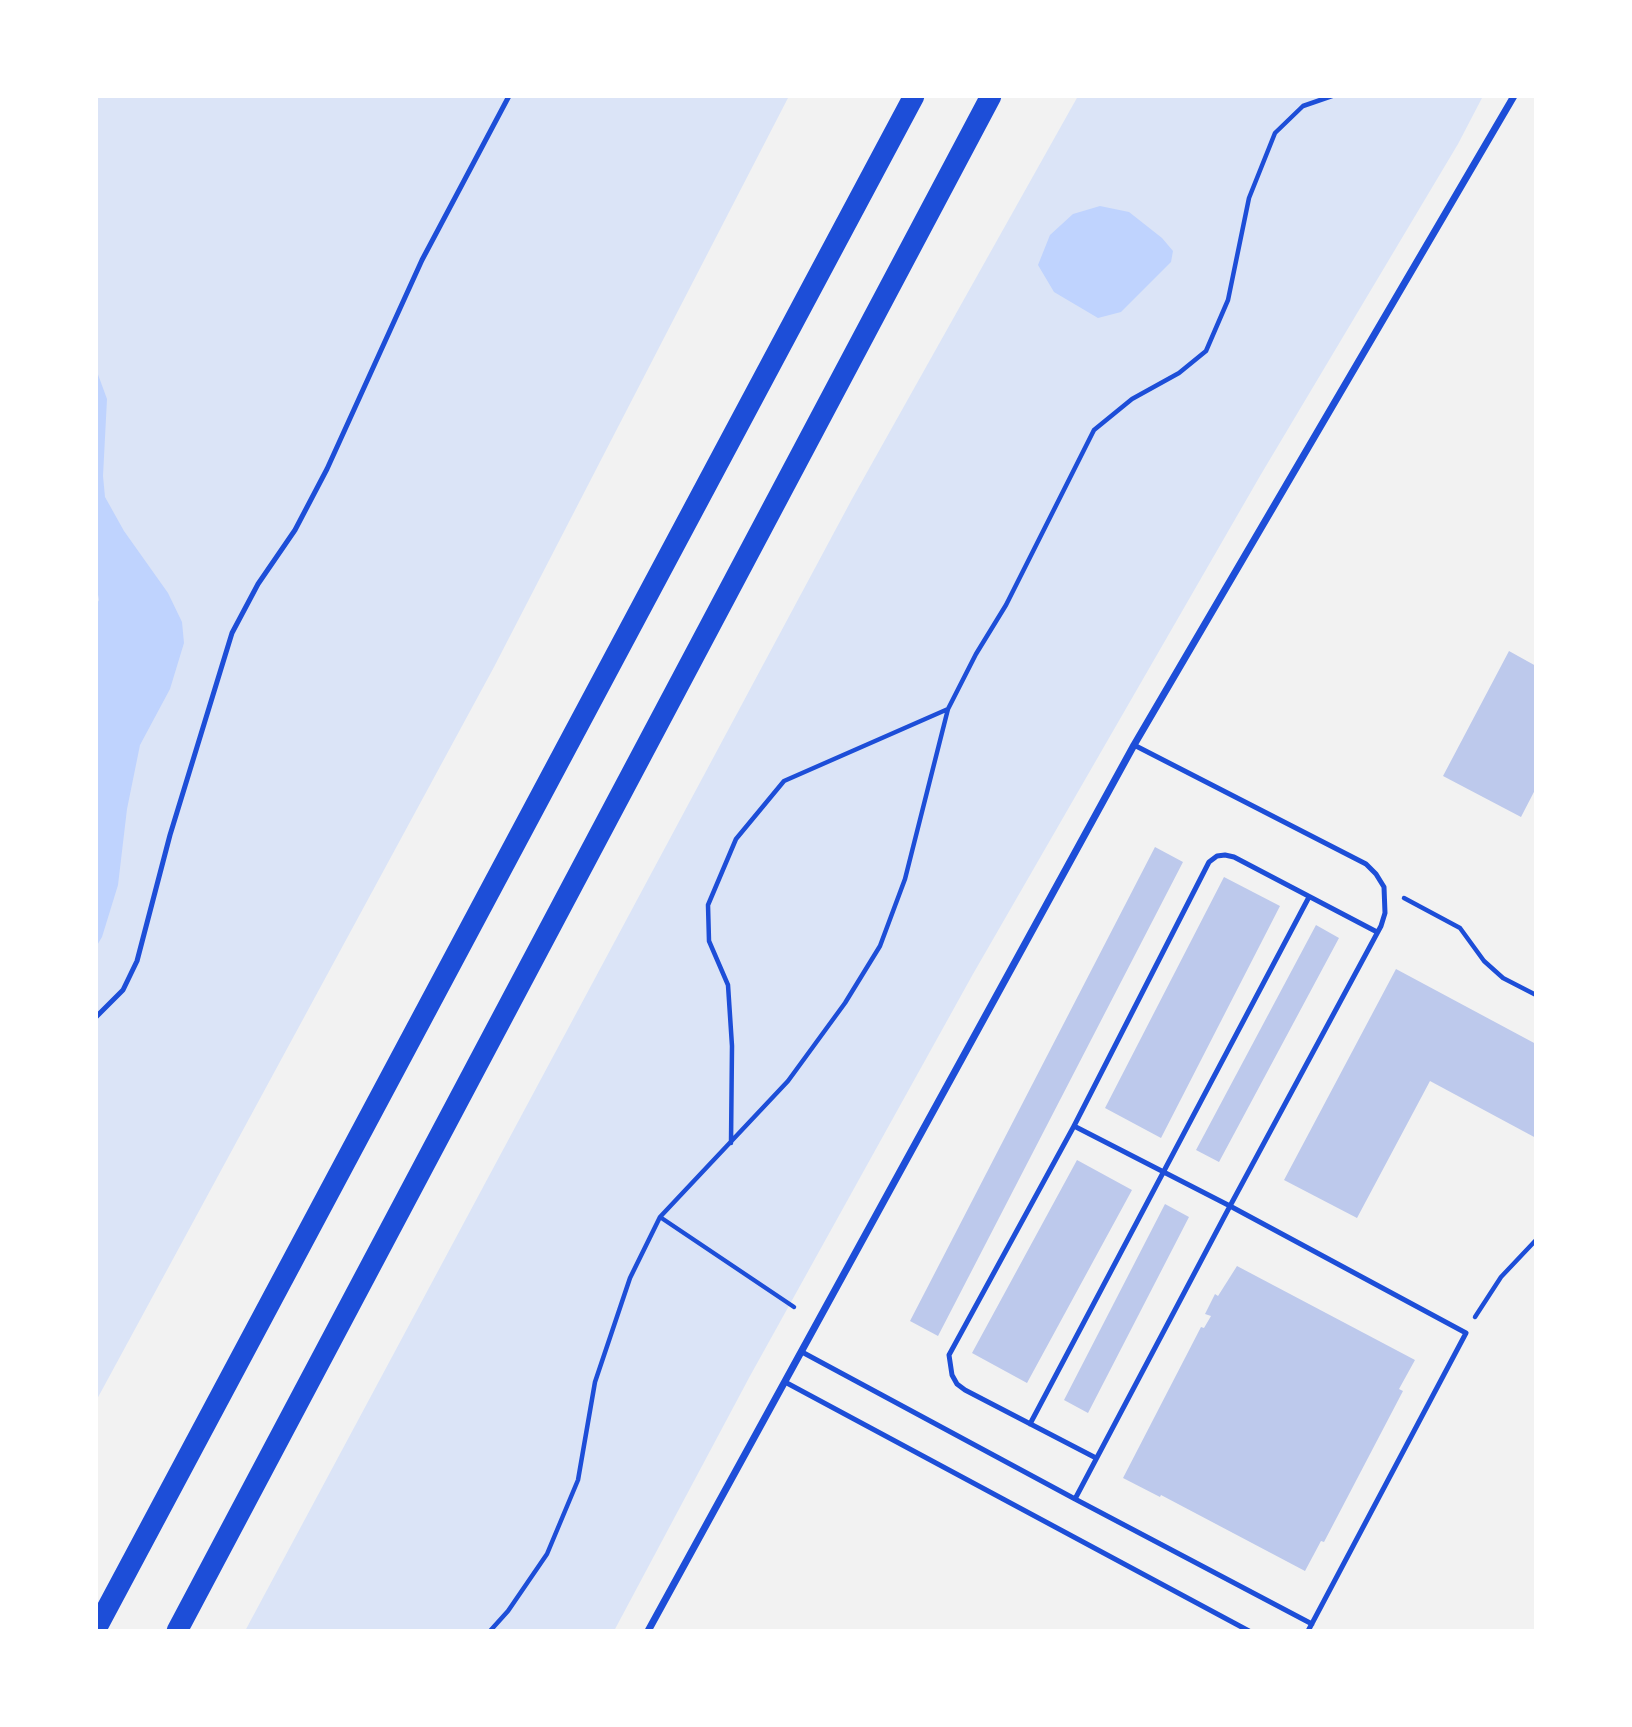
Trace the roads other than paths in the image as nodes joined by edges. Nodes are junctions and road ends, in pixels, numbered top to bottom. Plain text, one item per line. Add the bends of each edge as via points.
1 (509, 96) edge
2 (914, 96) edge
3 (991, 96) edge
4 (1514, 96) edge
5 (1134, 745) junction
6 (1309, 897) junction
7 (1377, 932) junction
8 (96, 1017) edge
9 (1074, 1126) junction
10 (1164, 1172) junction
11 (1230, 1206) junction
12 (802, 1352) junction
13 (785, 1382) junction
14 (1030, 1424) junction
15 (1096, 1458) junction
16 (1075, 1499) junction
17 (1312, 1624) junction
18 (96, 1629) edge
19 (177, 1631) edge
20 (648, 1631) edge
21 (1249, 1631) edge
22 (1308, 1631) edge

1 - 8 lane via 422,260 327,468 232,634 170,835 138,961 123,990
2 - 18 highway
3 - 19 highway
4 - 5 street
5 - 7 lane via 1366,864 1384,887 1385,913
5 - 12 street
6 - 7 lane
6 - 9 lane via 1234,857 1217,856 1209,862
6 - 10 lane
7 - 11 lane
9 - 10 lane
9 - 14 lane via 949,1355 957,1384
10 - 11 lane
10 - 14 lane
11 - 15 lane
11 - 17 lane via 1466,1333
12 - 13 street
12 - 16 lane
13 - 20 street
13 - 21 lane
14 - 15 lane
15 - 16 lane
16 - 17 lane
17 - 22 lane

